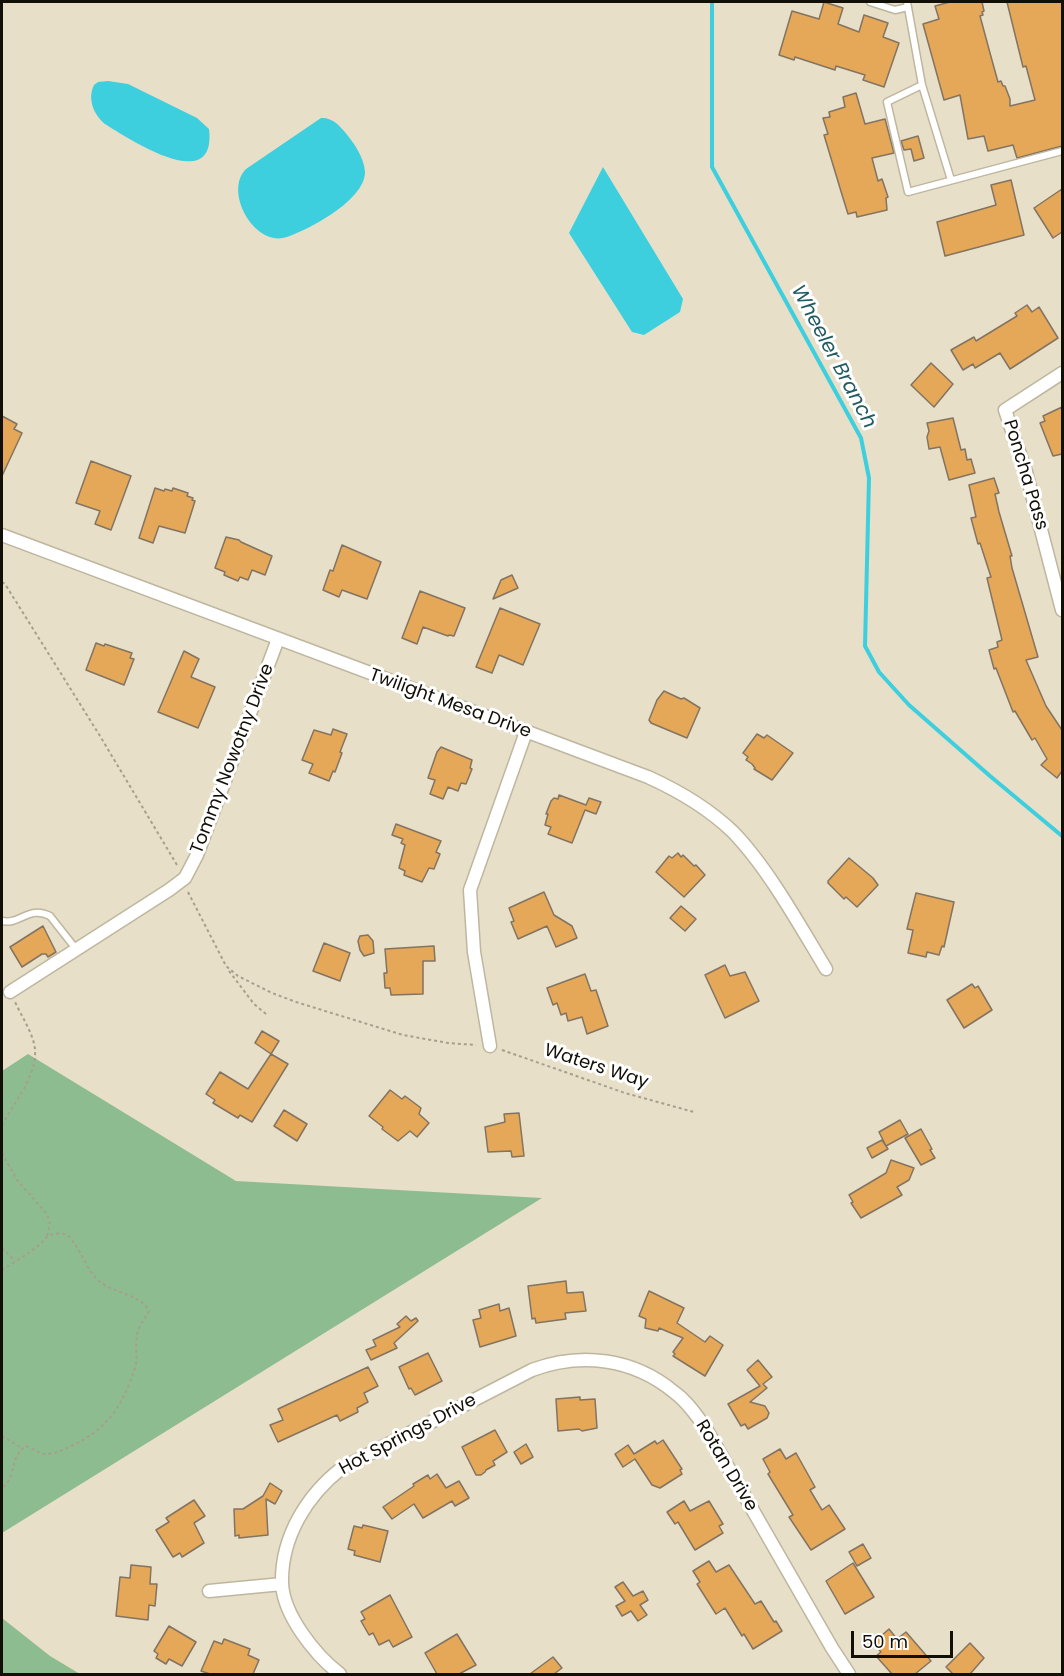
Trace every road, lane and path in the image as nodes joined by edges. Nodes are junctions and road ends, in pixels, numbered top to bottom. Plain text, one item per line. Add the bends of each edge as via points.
1 (870, 2) edge
2 (907, 4) edge
3 (922, 85) junction
4 (1062, 152) edge
5 (951, 180) junction
6 (1062, 373) edge
7 (2, 535) edge
8 (2, 582) edge
9 (1062, 610) edge
10 (278, 639) junction
11 (526, 732) junction
12 (184, 878) junction
13 (2, 921) edge
14 (76, 950) junction
15 (226, 966) junction
16 (826, 969) dead end
17 (10, 992) joint
18 (266, 1014) dead end
19 (490, 1046) junction
20 (694, 1112) dead end
21 (2, 1125) edge
22 (2, 1153) edge
23 (47, 1236) junction
24 (2, 1248) edge
25 (15, 1261) junction
26 (2, 1270) edge
27 (532, 1370) joint
28 (2, 1436) edge
29 (22, 1448) junction
30 (2, 1488) edge
31 (282, 1584) junction
32 (209, 1591) dead end
33 (340, 1674) edge
34 (849, 1674) edge

1 - 2 lane via 895,10
2 - 3 lane
3 - 5 lane
3 - 5 lane via 886,102 908,192
4 - 5 lane
6 - 9 street, Poncha Pass via 1005,410 1026,471
7 - 10 street, Twilight Mesa Drive
8 - 12 path
10 - 11 street, Twilight Mesa Drive
10 - 12 street, Tommy Nowotny Drive via 197,855
11 - 16 street, Twilight Mesa Drive via 663,784 717,818 754,856
11 - 19 street via 470,890 474,952
12 - 14 street
12 - 15 path
13 - 14 lane via 10,922 38,911 45,913
14 - 17 street
15 - 18 path
15 - 19 path, Waters Way via 272,993 403,1035
17 - 21 path via 35,1050 32,1070
19 - 20 path, Waters Way via 625,1093
22 - 23 path via 16,1180 47,1214
23 - 25 path
23 - 29 path via 67,1234 98,1281 143,1302 149,1311 139,1326 135,1367 111,1419 100,1430 61,1451 48,1455
24 - 25 path
25 - 26 path
27 - 31 street, Hot Springs Drive via 330,1477 306,1503 297,1520
27 - 34 street, Rotan Drive via 561,1361 594,1360 633,1368 675,1392 705,1427
28 - 29 path
29 - 30 path via 14,1460 11,1480
31 - 32 street
31 - 33 street via 303,1635

